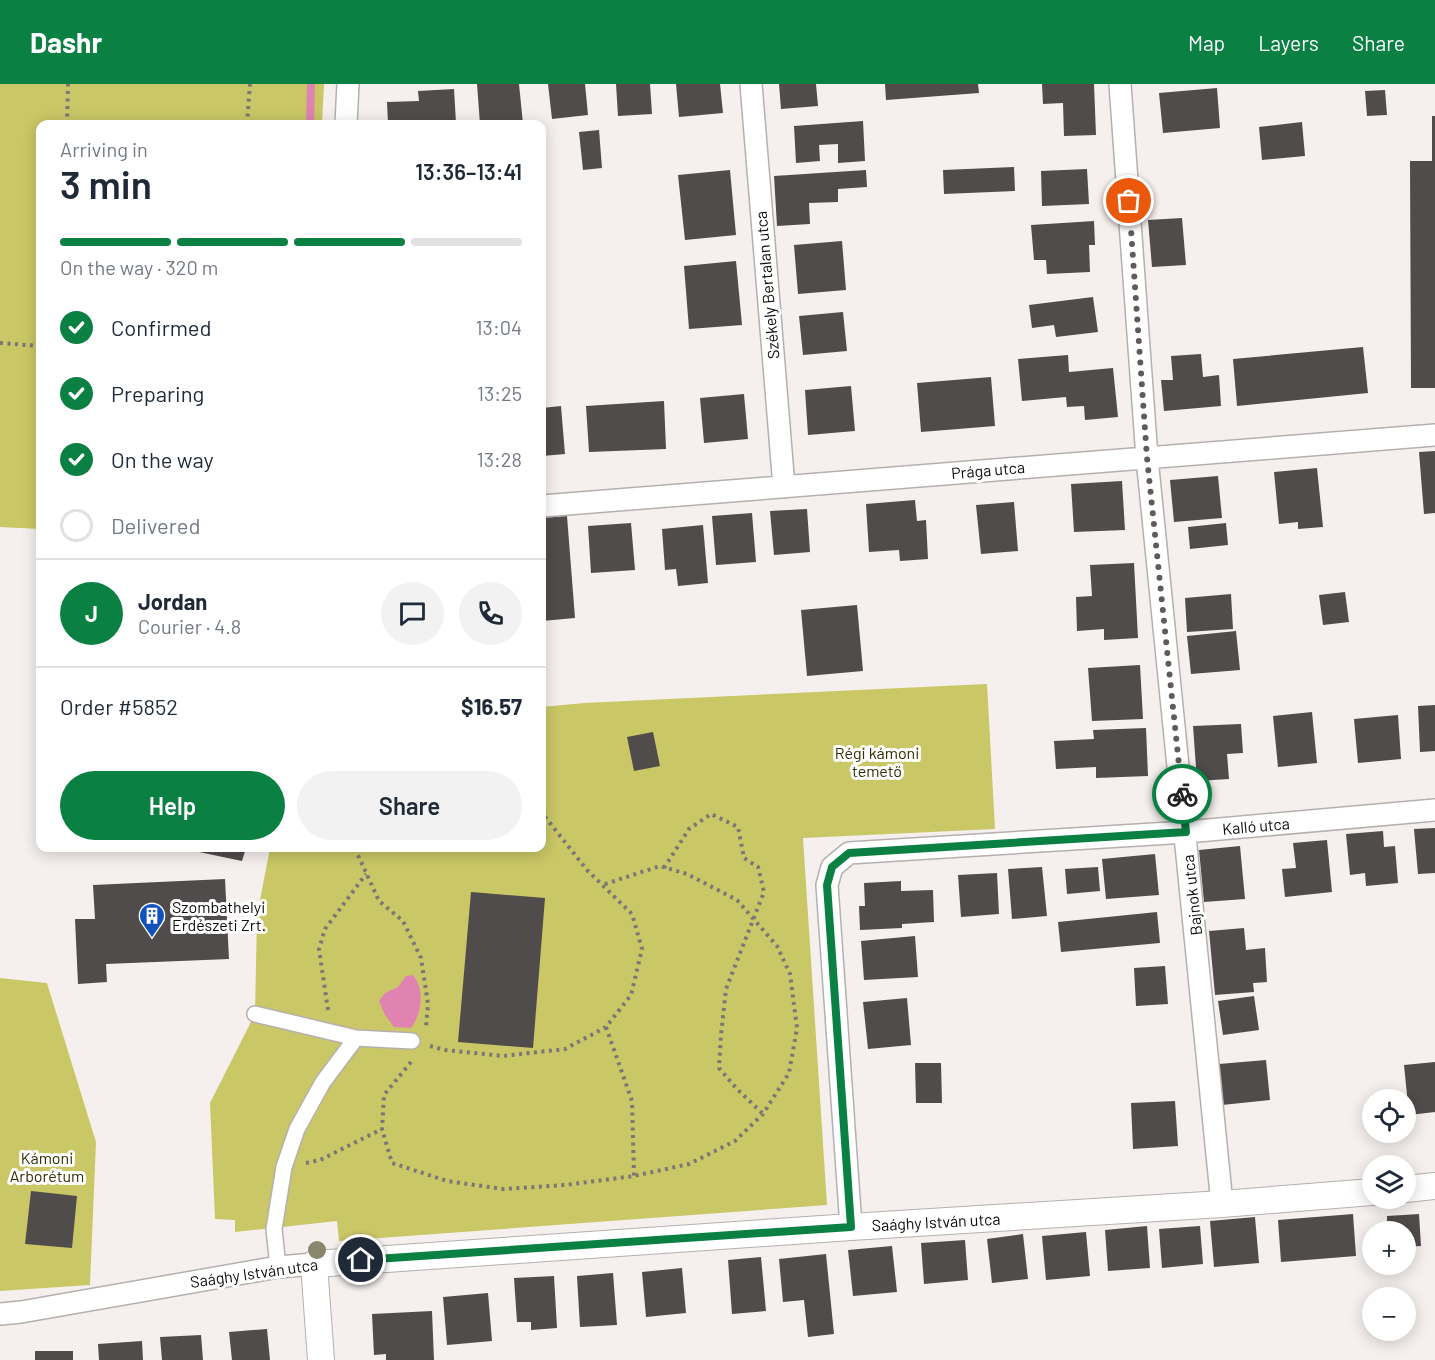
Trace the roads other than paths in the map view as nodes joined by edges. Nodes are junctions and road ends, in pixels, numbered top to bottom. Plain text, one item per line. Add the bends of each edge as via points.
1 (348, 84) edge
2 (751, 84) edge
3 (1120, 84) edge
4 (346, 120) edge
5 (1435, 435) edge
6 (1147, 458) junction
7 (784, 487) junction
8 (546, 506) edge
9 (1435, 810) edge
10 (1186, 832) junction
11 (255, 1014) dead end
12 (356, 1038) junction
13 (421, 1040) road end
14 (1362, 1193) edge
15 (1222, 1204) junction
16 (851, 1227) junction
17 (314, 1264) junction
18 (278, 1267) junction
19 (0, 1314) edge
20 (321, 1360) edge

1 - 4 street
2 - 7 street, Székely Bertalan utca
3 - 6 street, Bajnok utca
5 - 6 street, Prága utca
6 - 7 street, Prága utca
6 - 10 street, Bajnok utca
7 - 8 street, Prága utca
9 - 10 street, Kalló utca
10 - 15 street, Bajnok utca
10 - 16 street, Kalló utca via 849,853 832,867 827,885
11 - 12 street
12 - 13 street
12 - 18 street via 323,1082 297,1130 284,1167 274,1229
14 - 15 street, Saághy István utca
15 - 16 street, Saághy István utca
16 - 17 street, Saághy István utca
17 - 18 street, Saághy István utca
17 - 20 street
18 - 19 street, Saághy István utca

